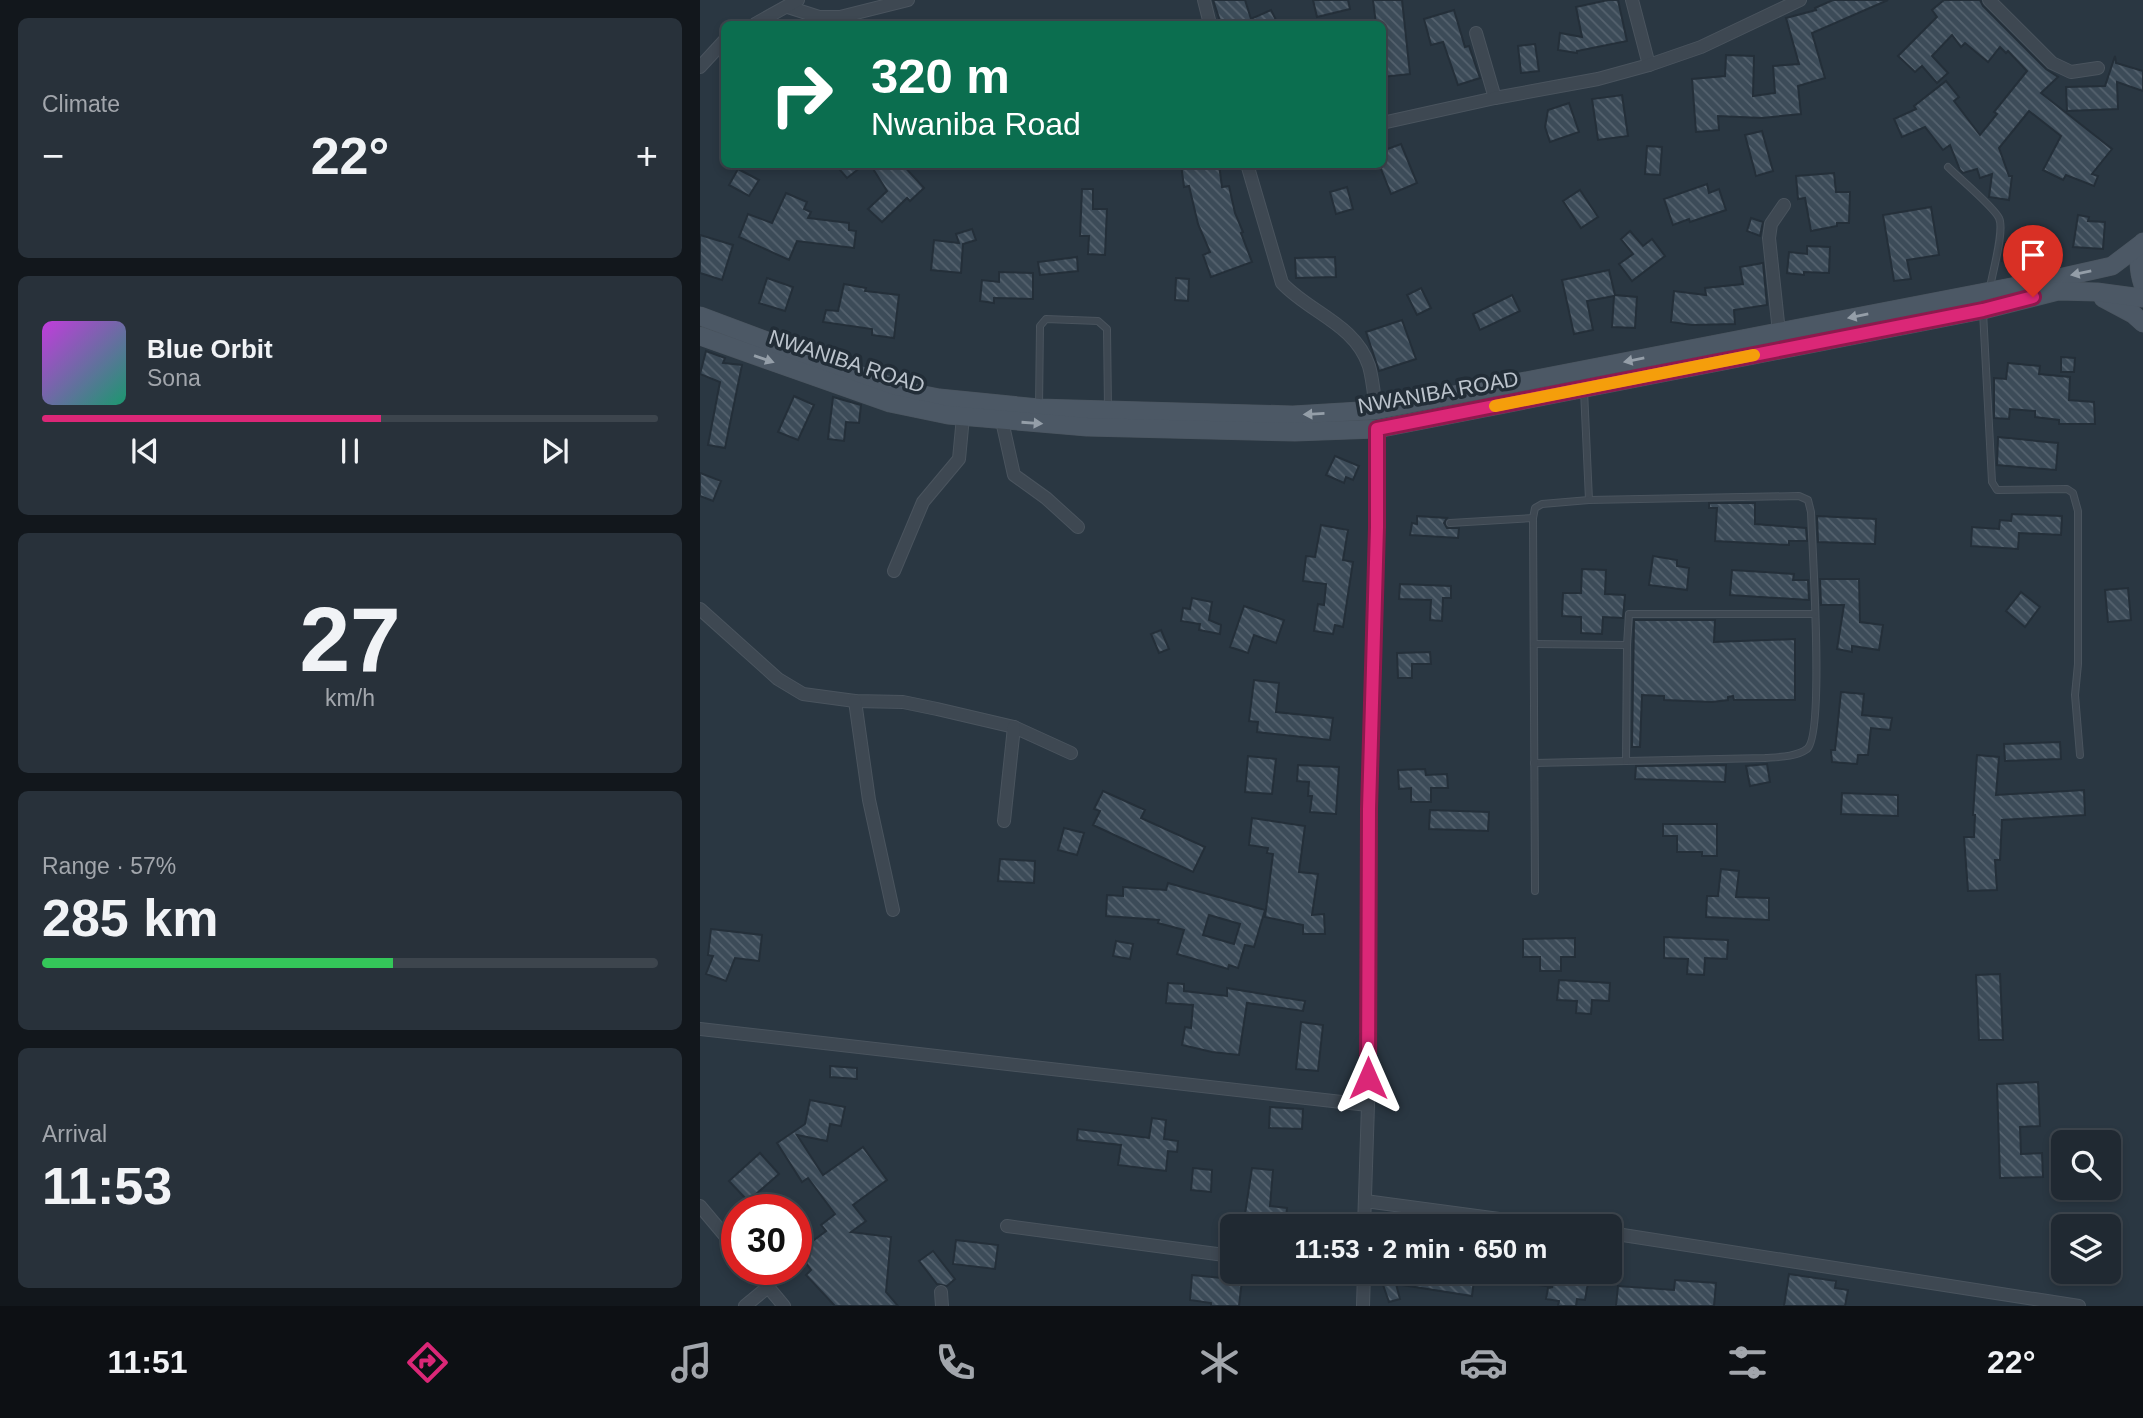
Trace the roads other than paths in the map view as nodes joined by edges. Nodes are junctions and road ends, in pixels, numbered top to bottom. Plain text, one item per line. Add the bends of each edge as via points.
1 (772, 0) edge
2 (908, 0) edge
3 (1204, 0) edge
4 (1632, 0) edge
5 (1800, 0) edge
6 (1989, 0) edge
7 (788, 7) edge
8 (761, 21) edge
9 (843, 21) edge
10 (1209, 21) edge
11 (1476, 33) dead end
12 (721, 44) edge
13 (1649, 65) junction
14 (700, 67) edge
15 (2098, 68) dead end
16 (1495, 97) junction
17 (1386, 121) edge
18 (1948, 167) dead end
19 (1248, 168) edge
20 (1784, 205) dead end
21 (2142, 243) edge
22 (2143, 285) edge
23 (1989, 290) junction
24 (2058, 291) junction
25 (2143, 298) edge
26 (1983, 310) junction
27 (700, 316) edge
28 (2143, 323) edge
29 (1779, 332) junction
30 (700, 336) edge
31 (1584, 388) junction
32 (1039, 408) junction
33 (1108, 410) junction
34 (1376, 410) junction
35 (963, 417) junction
36 (1002, 421) junction
37 (1377, 429) junction
38 (1589, 500) junction
39 (1533, 518) junction
40 (1450, 523) dead end
41 (1078, 527) dead end
42 (894, 571) dead end
43 (700, 609) edge
44 (1815, 614) junction
45 (1534, 644) junction
46 (1627, 645) junction
47 (855, 701) junction
48 (1014, 727) junction
49 (1071, 753) dead end
50 (2080, 755) dead end
51 (1626, 761) junction
52 (1534, 763) junction
53 (1004, 821) dead end
54 (1535, 891) dead end
55 (893, 910) dead end
56 (700, 1029) edge
57 (1368, 1105) junction
58 (1365, 1201) junction
59 (700, 1206) edge
60 (1364, 1214) edge
61 (1462, 1214) edge
62 (1007, 1226) dead end
63 (721, 1231) edge
64 (1622, 1235) edge
65 (1220, 1254) edge
66 (1364, 1284) edge
67 (768, 1287) joint
68 (745, 1306) edge
69 (784, 1306) edge
70 (1363, 1306) edge
71 (2079, 1306) edge

1 - 7 street
2 - 9 street
3 - 10 street
4 - 13 street
5 - 13 street via 1702,47
6 - 15 street via 2052,64 2071,72
7 - 8 street
7 - 9 street
11 - 16 street
12 - 14 street
13 - 16 street
16 - 17 street
18 - 23 lane via 2000,219
19 - 34 street via 1282,283 1349,332 1369,368
20 - 29 street via 1771,224 1769,238
21 - 22 main road via 2138,259
21 -> 23 main road via 2112,266
23 -> 29 main road
24 - 25 main road, NWANIBA ROAD
24 - 26 main road, NWANIBA ROAD
24 - 28 main road via 2113,301
26 - 31 main road, NWANIBA ROAD
26 - 50 lane via 1992,482 1997,490 2067,489 2073,493 2078,512 2075,695
27 - 32 main road via 909,392
29 -> 34 main road
30 -> 35 main road, NWANIBA ROAD via 890,403
31 - 37 main road, NWANIBA ROAD
31 - 38 lane
32 - 33 main road
32 - 33 lane via 1040,327 1046,319 1098,321 1107,329
34 -> 33 main road via 1293,415
35 - 36 main road, NWANIBA ROAD
35 - 42 street via 959,459 923,502
36 -> 37 main road, NWANIBA ROAD via 1281,432
36 - 41 street via 1014,475
37 - 57 street
38 - 39 lane via 1542,504 1535,508
38 - 44 lane via 1800,496 1808,500
39 - 40 lane
39 - 45 lane
43 - 47 street via 778,679 803,694
44 - 46 lane via 1634,612 1627,619
44 - 51 lane via 1817,682 1814,738 1808,748 1765,758
45 - 46 lane
45 - 52 lane
46 - 51 lane
47 - 48 street via 903,702
47 - 55 street via 869,800
48 - 49 street
48 - 53 street
51 - 52 lane
52 - 54 lane
56 - 57 street
57 - 58 street
58 - 60 street
58 - 61 street
59 - 63 street
62 - 65 street
64 - 71 street
66 - 70 street
67 - 68 street
67 - 69 street

